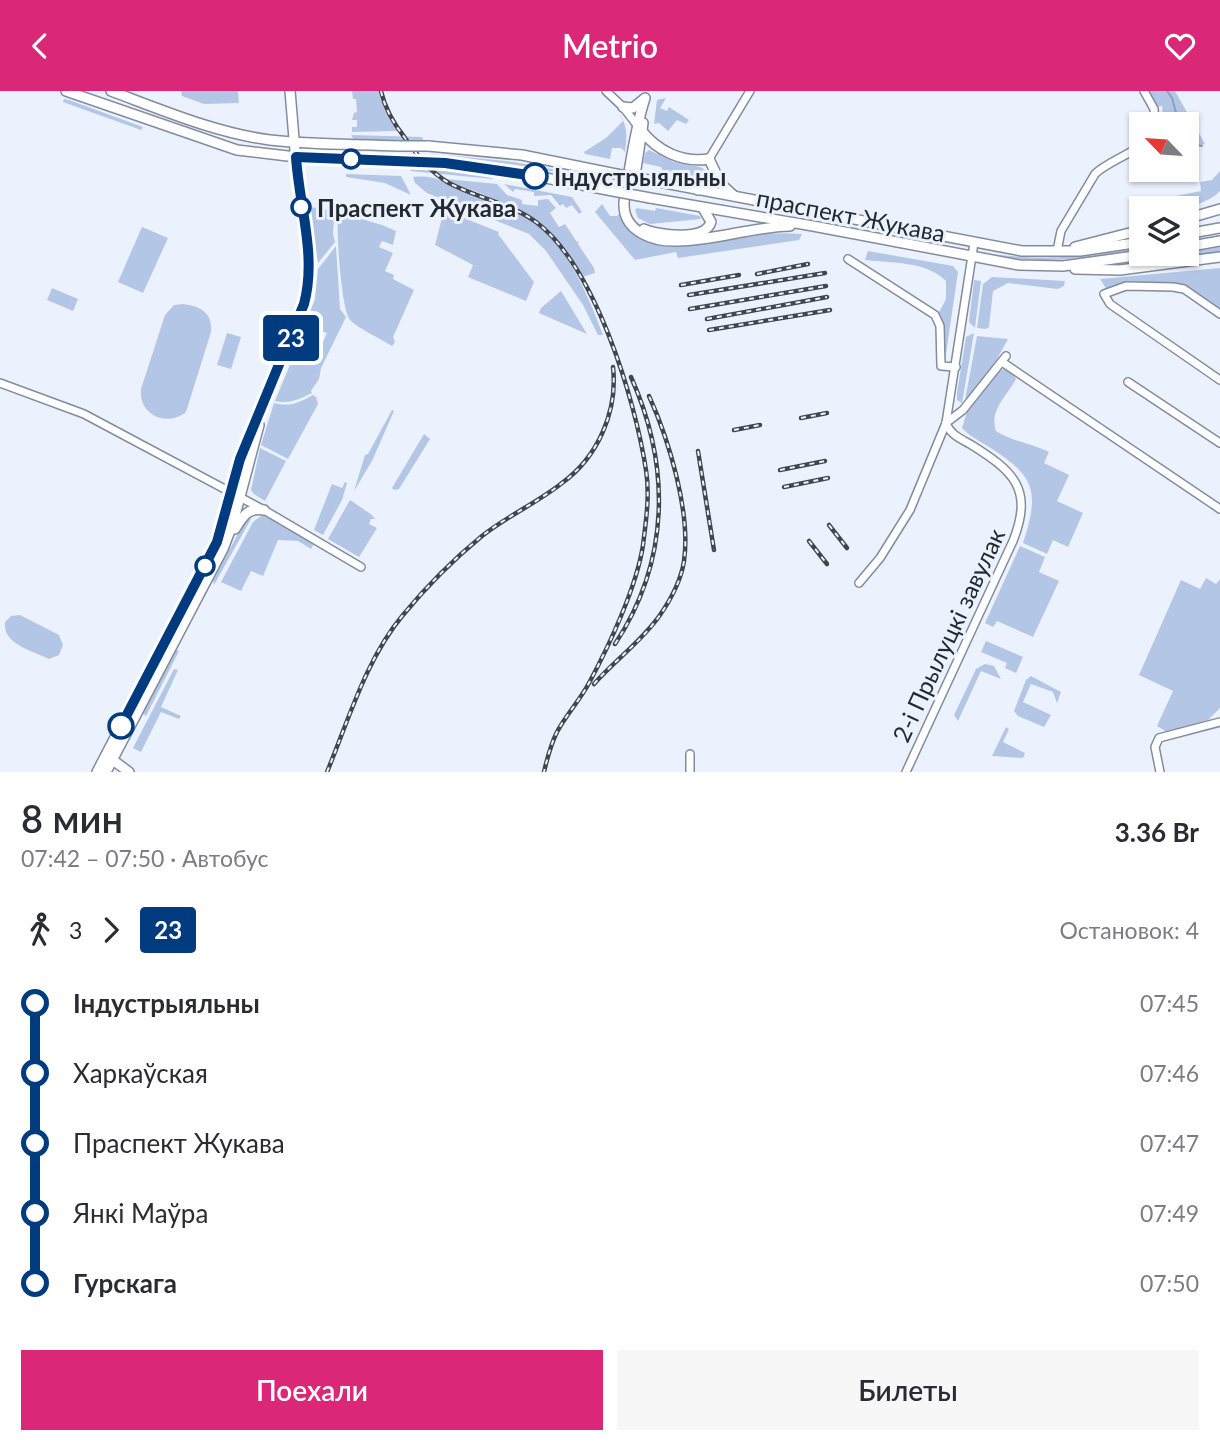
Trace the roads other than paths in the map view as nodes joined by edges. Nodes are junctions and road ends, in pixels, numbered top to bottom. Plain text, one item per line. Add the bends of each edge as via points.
1 (66, 91) edge
2 (111, 91) edge
3 (290, 91) edge
4 (606, 91) edge
5 (750, 91) edge
6 (1144, 91) edge
7 (646, 94) edge
8 (623, 107) junction
9 (1154, 112) edge
10 (641, 136) junction
11 (295, 142) junction
12 (453, 149) junction
13 (1129, 154) edge
14 (296, 157) junction
15 (709, 159) junction
16 (448, 164) junction
17 (714, 170) junction
18 (629, 176) junction
19 (698, 190) junction
20 (737, 197) junction
21 (703, 208) junction
22 (1220, 209) edge
23 (1199, 215) edge
24 (813, 226) junction
25 (1220, 228) edge
26 (1199, 232) edge
27 (1129, 233) edge
28 (1220, 241) edge
29 (974, 243) junction
30 (1129, 244) edge
31 (1199, 245) edge
32 (1058, 251) junction
33 (1129, 257) edge
34 (1220, 257) edge
35 (972, 258) junction
36 (848, 259) dead end
37 (1063, 265) junction
38 (1220, 314) edge
39 (956, 367) junction
40 (1220, 380) edge
41 (1128, 382) dead end
42 (0, 383) edge
43 (952, 391) junction
44 (970, 402) junction
45 (946, 423) junction
46 (1220, 443) edge
47 (236, 495) junction
48 (1220, 509) edge
49 (264, 510) junction
50 (223, 549) junction
51 (361, 566) dead end
52 (859, 583) dead end
53 (1220, 712) edge
54 (1216, 723) edge
55 (690, 754) dead end
56 (109, 758) junction
57 (97, 772) edge
58 (106, 772) edge
59 (130, 772) edge
60 (690, 772) edge
61 (905, 772) edge
62 (1160, 772) edge

1 - 14 main road, праспект Жукава via 215,144
2 - 11 main road, праспект Жукава via 236,133
3 - 11 main road
4 - 8 street
5 - 15 street
6 - 9 street
7 - 8 main road via 633,108
7 - 10 main road
8 - 10 street
10 - 15 main road via 673,155
10 - 18 main road
10 - 21 main road via 630,204 639,226 668,235 704,231 711,222
11 - 12 main road, праспект Жукава, bridge
11 - 14 main road
12 - 16 main road
12 - 18 main road, праспект Жукава, bridge via 523,155
13 - 32 street via 1095,174 1065,224
14 - 16 main road, праспект Жукава, bridge
14 - 47 main road via 309,288 240,459
15 - 17 main road
16 - 21 main road, праспект Жукава, bridge
17 - 19 main road via 710,183
17 - 20 main road
18 - 19 main road, праспект Жукава, bridge
18 - 24 main road via 625,211 629,222 655,239 677,242 771,227
19 - 20 main road, праспект Жукава
20 - 29 main road, праспект Жукава
21 - 24 main road, праспект Жукава
22 - 23 main road
24 - 35 main road, праспект Жукава
25 - 26 main road
27 - 32 main road
28 - 31 main road
29 - 32 main road, праспект Жукава
29 - 35 street
30 - 32 main road, праспект Жукава
33 - 37 main road, праспект Жукава
34 - 37 main road via 1120,270
35 - 37 main road, праспект Жукава
35 - 39 street
36 - 39 street via 935,315 940,326 941,366
38 - 40 street via 1184,289 1126,286 1104,294 1110,304
39 - 43 street
41 - 46 street
42 - 47 street via 77,411
43 - 44 street via 957,404
43 - 45 street
44 - 45 street
44 - 48 street via 1004,359
45 - 52 street via 910,510
45 - 61 street, 2-і Прылуцкі завулак via 951,433 1010,473 1023,507 1013,541
47 - 49 street
47 - 50 main road
47 - 56 main road
49 - 50 main road via 247,512
49 - 51 street
50 - 56 main road
53 - 54 street
54 - 62 street via 1159,738 1154,747
55 - 60 street
56 - 57 main road
56 - 58 main road
56 - 59 main road

